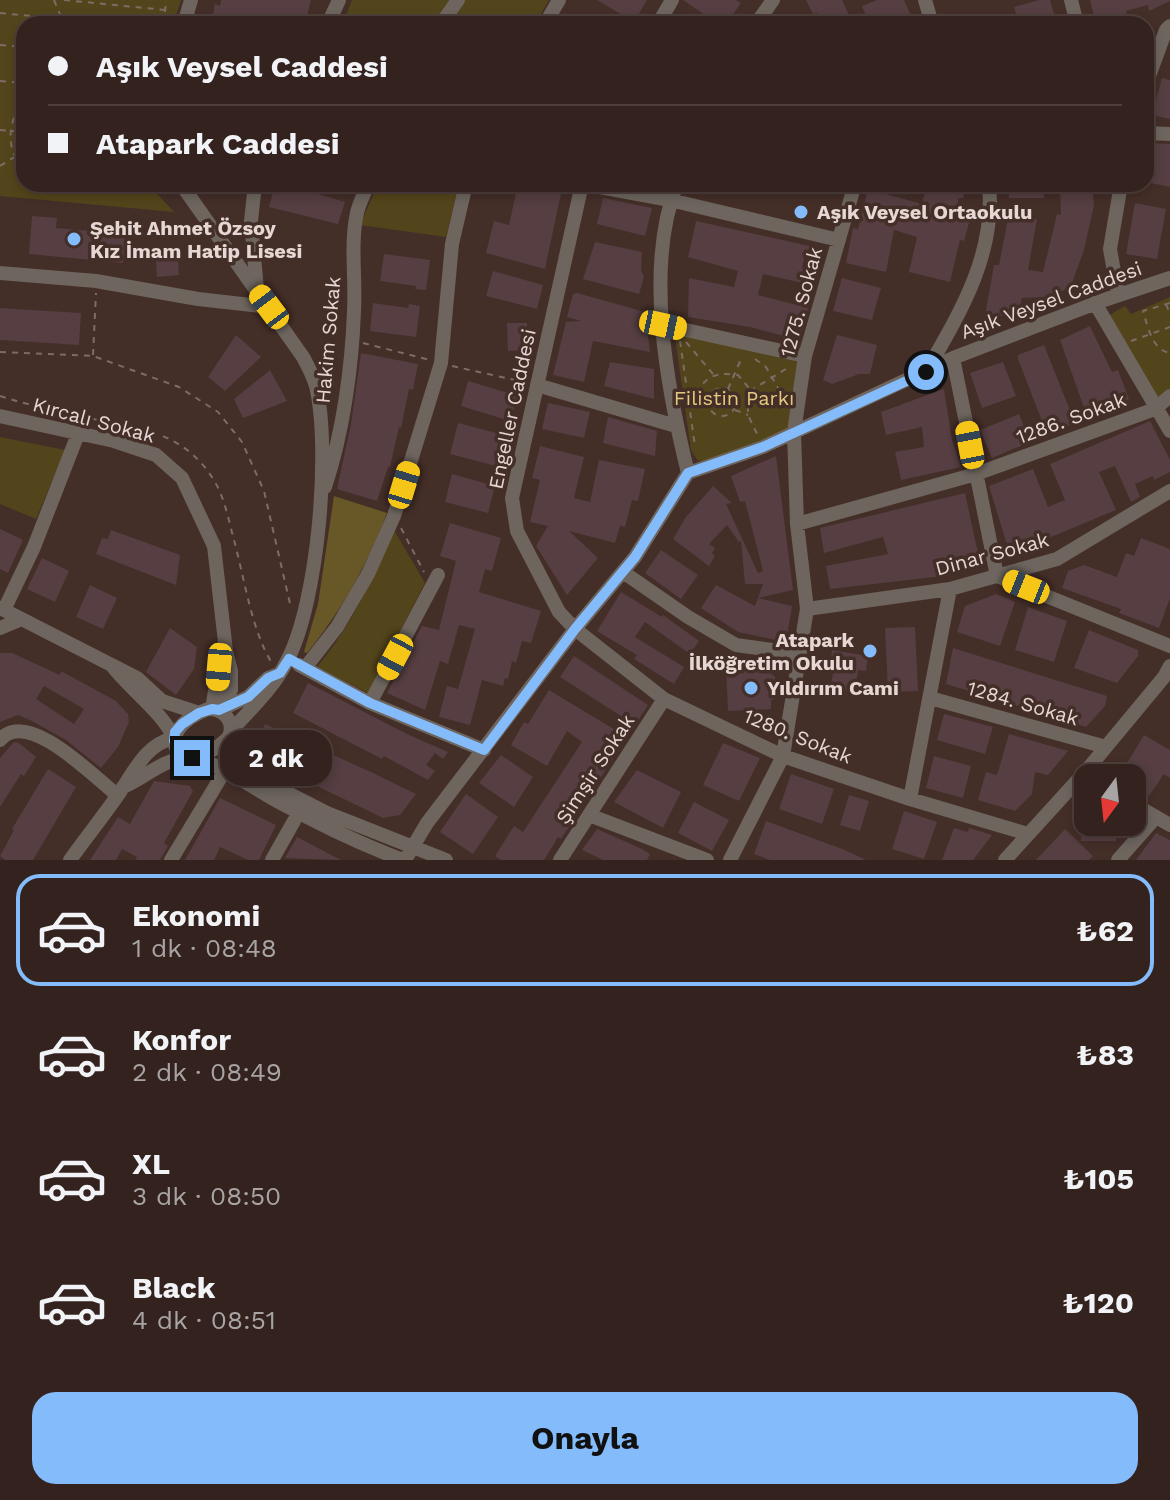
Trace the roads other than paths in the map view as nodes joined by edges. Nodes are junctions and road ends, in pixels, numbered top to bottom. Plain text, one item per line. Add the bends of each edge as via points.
1 (1170, 26) edge
2 (1154, 62) edge
3 (187, 192) edge
4 (254, 192) edge
5 (365, 192) edge
6 (464, 192) edge
7 (581, 192) edge
8 (626, 192) edge
9 (674, 192) edge
10 (853, 192) edge
11 (990, 192) edge
12 (1120, 192) edge
13 (670, 200) junction
14 (839, 240) junction
15 (0, 273) edge
16 (1170, 278) edge
17 (257, 291) junction
18 (1118, 294) junction
19 (1095, 303) junction
20 (269, 307) junction
21 (663, 325) junction
22 (953, 358) junction
23 (800, 359) junction
24 (926, 372) junction
25 (537, 385) junction
26 (1170, 396) edge
27 (1155, 409) junction
28 (0, 416) edge
29 (676, 426) junction
30 (1170, 431) edge
31 (794, 432) junction
32 (78, 434) junction
33 (688, 473) junction
34 (976, 474) junction
35 (1170, 491) edge
36 (321, 500) junction
37 (797, 524) junction
38 (623, 572) junction
39 (997, 576) junction
40 (435, 581) road end
41 (950, 589) junction
42 (2, 609) edge
43 (807, 609) junction
44 (19, 620) junction
45 (0, 628) edge
46 (575, 629) junction
47 (1170, 646) edge
48 (800, 654) junction
49 (289, 659) junction
50 (113, 667) junction
51 (305, 668) junction
52 (280, 673) junction
53 (1168, 674) edge
54 (930, 698) junction
55 (664, 699) junction
56 (370, 703) junction
57 (210, 711) junction
58 (230, 734) junction
59 (174, 738) junction
60 (0, 740) edge
61 (1106, 747) junction
62 (484, 750) junction
63 (783, 756) junction
64 (192, 758) junction
65 (1097, 764) edge
66 (224, 772) junction
67 (120, 791) junction
68 (1074, 791) edge
69 (910, 799) junction
70 (1146, 812) edge
71 (589, 815) junction
72 (1155, 818) junction
73 (294, 821) dead end
74 (1170, 825) edge
75 (1028, 834) junction
76 (399, 854) edge
77 (70, 860) edge
78 (171, 860) edge
79 (272, 860) edge
80 (446, 860) edge
81 (560, 860) edge
82 (707, 860) edge
83 (730, 860) edge
84 (1005, 860) edge
85 (1118, 860) edge

1 - 2 street
3 - 17 street
4 - 17 street
5 - 36 street, Hakim Sokak via 357,213 349,368 335,458
6 - 51 street via 452,244 441,363 394,516 337,627
7 - 25 street, Engeller Caddesi
8 - 13 street
9 - 13 street
10 - 14 street, 1275. Sokak
11 - 24 street via 992,210 982,261
12 - 18 street via 1110,249
13 - 14 street
13 - 21 street via 661,258
14 - 23 street, 1275. Sokak
15 - 20 street via 96,281
16 - 18 street, Aşık Veysel Caddesi
17 - 20 street
18 - 19 street, Aşık Veysel Caddesi
19 - 22 street, Aşık Veysel Caddesi
19 - 27 street
20 - 36 street via 315,383 321,420
21 - 23 street
21 - 29 street
22 - 24 street, Aşık Veysel Caddesi
22 - 34 street
23 - 31 street, 1275. Sokak
24 - 31 street, Aşık Veysel Caddesi
25 - 29 street
25 - 46 street, Engeller Caddesi via 512,498 517,531 559,612
26 - 27 street, 1286. Sokak
27 - 30 street
27 - 34 street, 1286. Sokak
28 - 32 street, Kırcalı Sokak
29 - 33 street
31 - 33 street, Aşık Veysel Caddesi
31 - 37 street, 1275. Sokak
32 - 42 street via 34,547
32 - 57 street, Kırcalı Sokak via 156,455 182,478 214,546 226,651
33 - 38 street
34 - 37 street, 1286. Sokak
34 - 39 street
35 - 39 street, Dinar Sokak via 1057,559
36 - 49 street via 302,626
37 - 43 street, 1275. Sokak
38 - 46 street
38 - 48 street via 736,645
39 - 41 street, Dinar Sokak
39 - 47 street
40 - 56 street
41 - 43 street, Dinar Sokak
41 - 54 street
42 - 44 street
43 - 48 street, 1275. Sokak
44 - 45 street
44 - 50 street
46 - 55 street, 1280. Sokak
46 - 62 street
48 - 63 street, 1275. Sokak
49 - 51 street
49 - 52 street
50 - 57 street via 137,678 162,701
50 - 59 street
51 - 56 street
52 - 57 street via 248,697
52 - 58 street
53 - 61 street
54 - 61 street, 1284. Sokak
54 - 69 street
55 - 63 street, 1280. Sokak
55 - 71 street, Şimşir Sokak
56 - 62 street
57 - 58 street via 228,718
57 - 59 street via 182,724
58 - 64 street
58 - 76 street via 246,769
59 - 64 street via 177,749
59 - 67 street via 156,745
60 - 67 street via 23,730 43,737
61 - 65 street
62 - 76 street
63 - 69 street, 1280. Sokak
63 - 83 street, 1275. Sokak
64 - 66 street
64 - 67 street via 161,764
66 - 76 street via 316,821
66 - 78 street
67 - 77 street
68 - 75 street
69 - 75 street, 1280. Sokak
70 - 72 street
71 - 81 street, Şimşir Sokak
71 - 82 street
72 - 74 street
72 - 85 street
73 - 79 street
75 - 84 street
76 - 80 street

